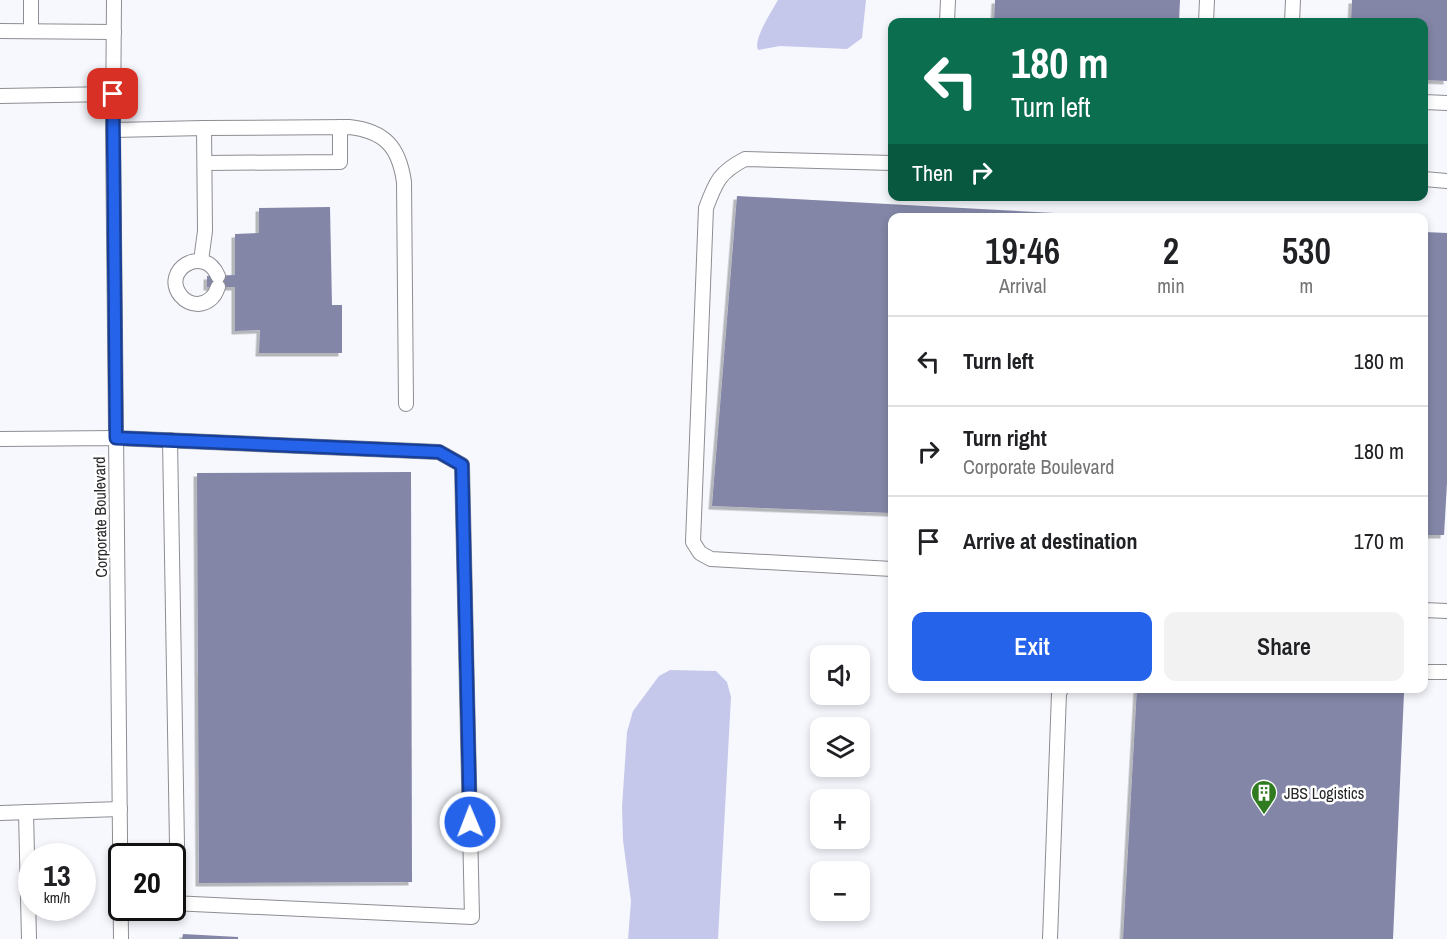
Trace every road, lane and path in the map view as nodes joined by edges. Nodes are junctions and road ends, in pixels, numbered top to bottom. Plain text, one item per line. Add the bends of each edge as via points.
1 (31, 0) edge
2 (114, 0) edge
3 (948, 0) edge
4 (1207, 0) edge
5 (1293, 0) edge
6 (947, 18) edge
7 (1206, 18) edge
8 (1292, 18) edge
9 (0, 31) edge
10 (31, 31) junction
11 (114, 32) junction
12 (113, 94) junction
13 (0, 96) edge
14 (1428, 102) edge
15 (1447, 103) edge
16 (340, 127) junction
17 (204, 128) junction
18 (113, 130) junction
19 (888, 163) edge
20 (205, 164) junction
21 (1428, 179) edge
22 (1447, 181) edge
23 (201, 261) junction
24 (406, 404) dead end
25 (116, 438) junction
26 (0, 439) edge
27 (170, 440) junction
28 (888, 569) edge
29 (1428, 610) edge
30 (1447, 611) edge
31 (1428, 672) edge
32 (1447, 672) edge
33 (1059, 693) edge
34 (120, 809) junction
35 (26, 812) junction
36 (0, 813) edge
37 (120, 843) edge
38 (174, 843) edge
39 (186, 904) edge
40 (121, 921) edge
41 (29, 939) edge
42 (121, 939) edge
43 (1050, 939) edge

1 - 10 street
2 - 11 street, Corporate Boulevard
3 - 6 street
4 - 7 street
5 - 8 street
9 - 10 street
10 - 11 street
11 - 12 street, Corporate Boulevard
12 - 13 street
12 - 18 street, Corporate Boulevard
14 - 15 street
16 - 17 street
16 - 20 street via 340,162
16 - 24 street via 365,129 379,135 399,156 404,182
17 - 18 street
17 - 20 street
18 - 25 street, Corporate Boulevard
19 - 28 street via 745,159 728,168 714,187 706,208 693,542 700,553 711,559
20 - 23 street
21 - 22 street
23 - 23 street via 213,267 218,281 211,299 198,304 185,300 176,281 187,263
25 - 26 street
25 - 27 street
25 - 34 street, Corporate Boulevard
27 - 38 street
27 - 39 street via 439,452 462,465 472,917
29 - 30 street
31 - 32 street
33 - 43 street
34 - 35 street
34 - 37 street, Corporate Boulevard
35 - 36 street
35 - 41 street
40 - 42 street, Corporate Boulevard

